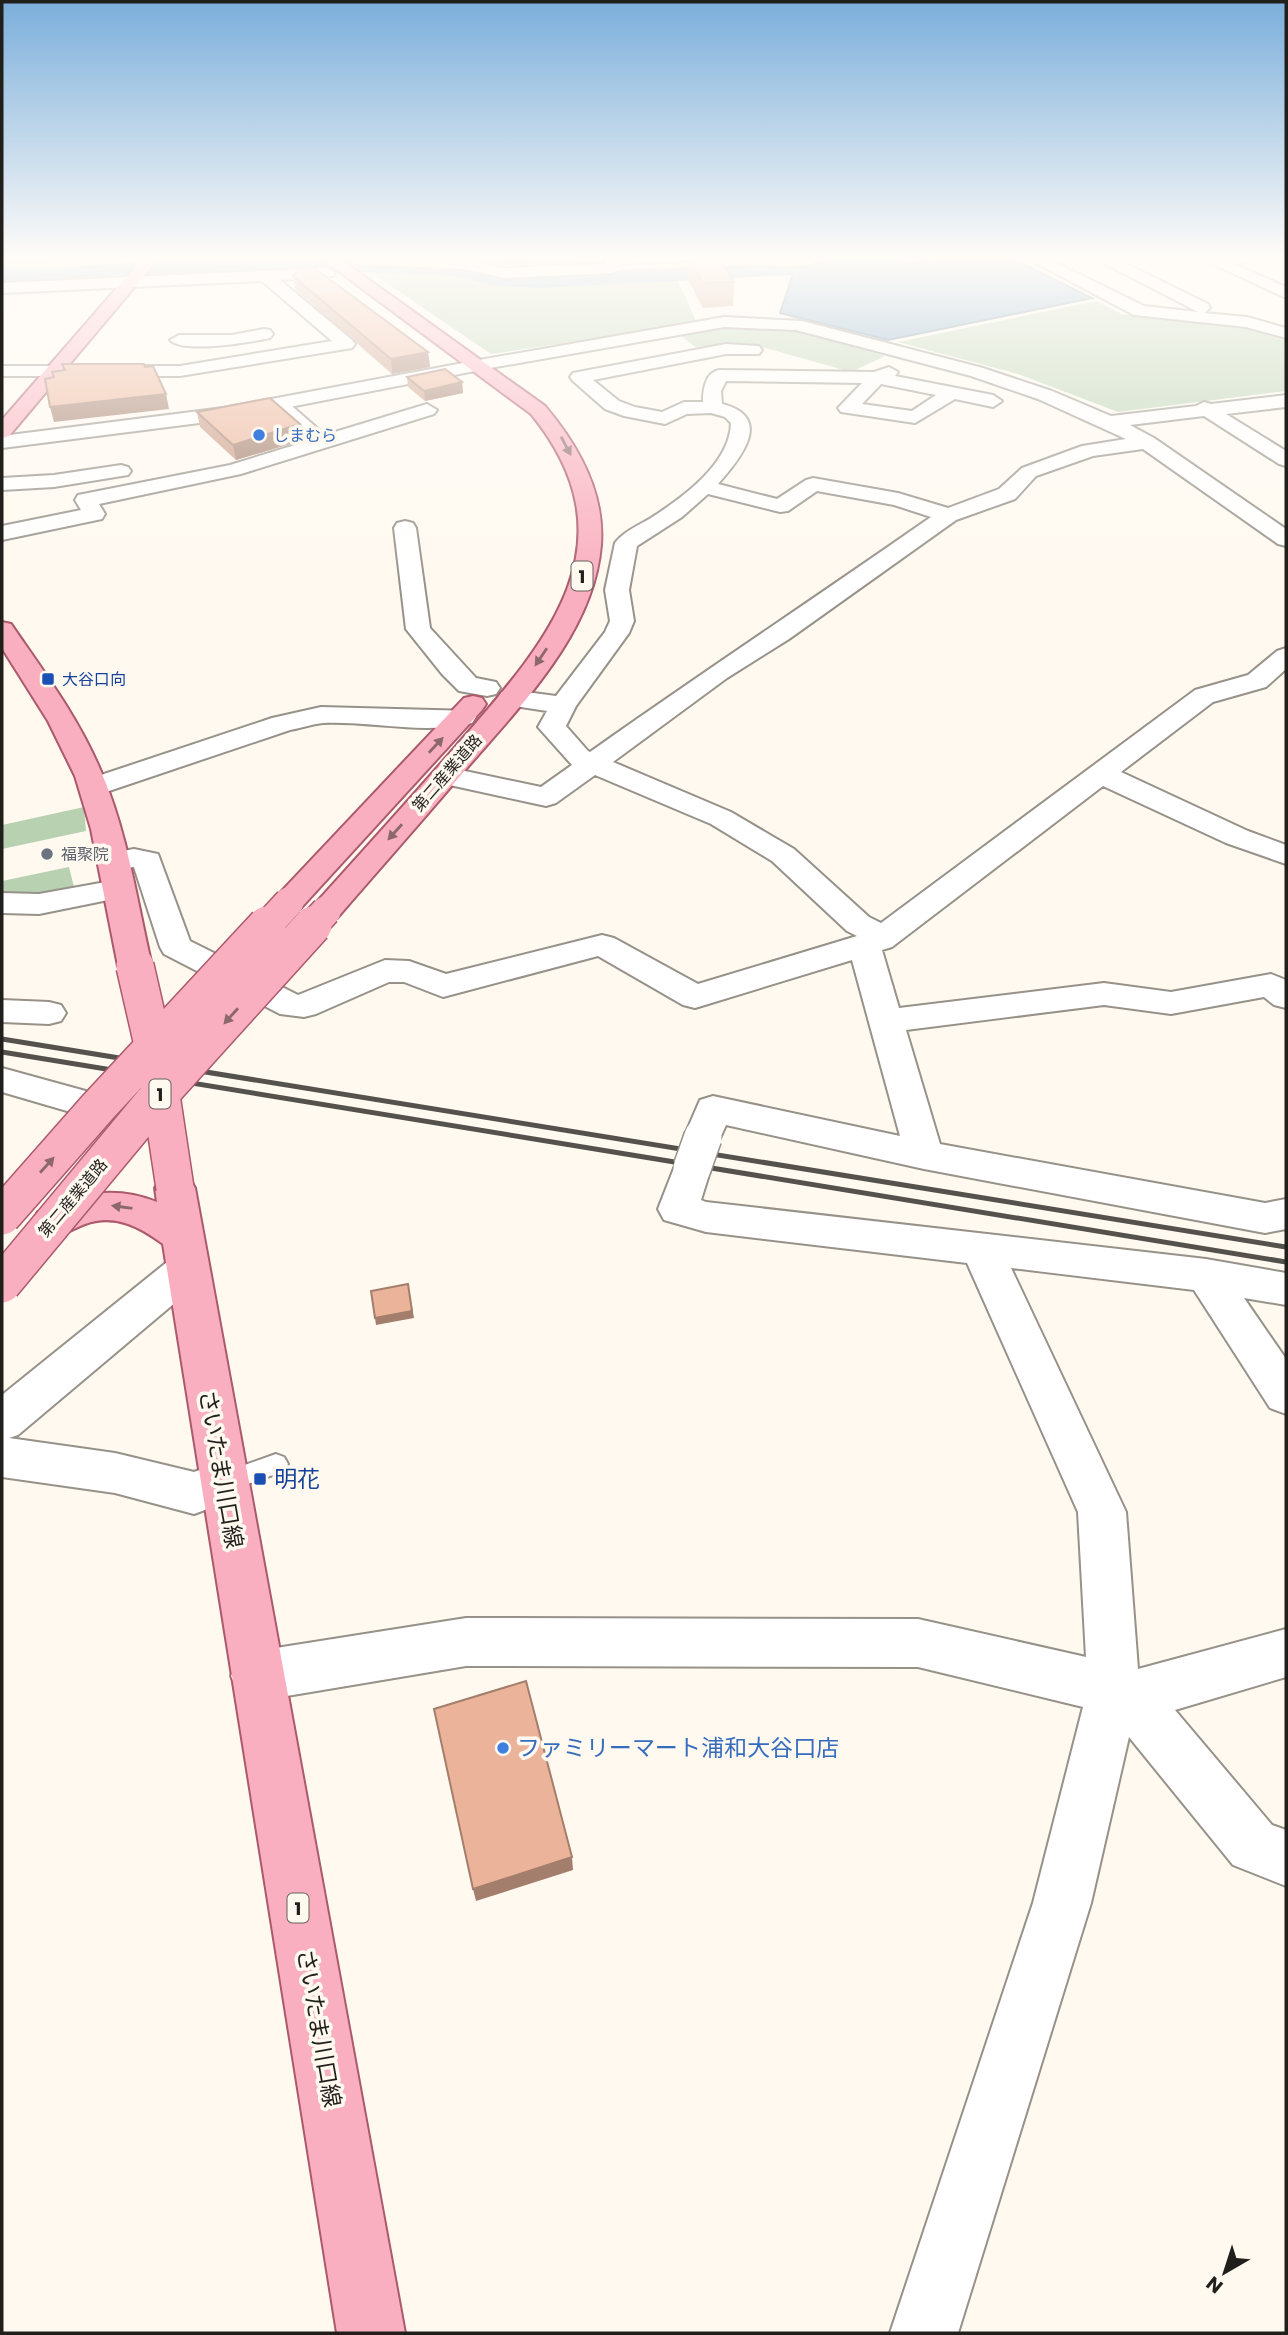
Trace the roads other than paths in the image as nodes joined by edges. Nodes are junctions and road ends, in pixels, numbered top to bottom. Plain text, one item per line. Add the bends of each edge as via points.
1 (162, 368) edge
2 (202, 368) edge
3 (464, 368) edge
4 (470, 368) edge
5 (471, 368) edge
6 (627, 368) edge
7 (663, 368) edge
8 (811, 368) edge
9 (897, 368) edge
10 (961, 368) edge
11 (55, 370) junction
12 (2, 371) edge
13 (160, 371) junction
14 (677, 376) dead end
15 (812, 377) junction
16 (877, 378) junction
17 (952, 393) junction
18 (707, 395) junction
19 (1286, 401) edge
20 (278, 404) junction
21 (1008, 407) dead end
22 (1205, 408) junction
23 (427, 410) dead end
24 (1109, 422) junction
25 (5, 424) edge
26 (2, 442) edge
27 (1147, 442) junction
28 (322, 443) junction
29 (213, 453) edge
30 (1286, 460) edge
31 (141, 467) dead end
32 (234, 470) junction
33 (2, 484) edge
34 (704, 487) junction
35 (561, 492) dead end
36 (948, 515) junction
37 (405, 528) dead end
38 (2, 533) edge
39 (1286, 539) edge
40 (2, 629) edge
41 (1286, 656) edge
42 (504, 667) dead end
43 (499, 693) junction
44 (563, 705) junction
45 (462, 717) junction
46 (594, 763) junction
47 (1099, 773) junction
48 (446, 776) junction
49 (93, 787) junction
50 (1286, 855) edge
51 (115, 875) junction
52 (2, 903) edge
53 (873, 941) junction
54 (443, 986) junction
55 (1286, 997) edge
56 (2, 1011) edge
57 (49, 1013) dead end
58 (886, 1021) junction
59 (280, 1034) dead end
60 (154, 1049) junction
61 (4, 1081) edge
62 (160, 1094) junction
63 (98, 1107) junction
64 (924, 1155) junction
65 (1286, 1214) edge
66 (2, 1216) edge
67 (52, 1223) junction
68 (981, 1248) junction
69 (184, 1253) junction
70 (1206, 1275) junction
71 (2, 1284) edge
72 (1286, 1289) edge
73 (1286, 1395) edge
74 (2, 1420) edge
75 (2, 1457) edge
76 (276, 1464) dead end
77 (224, 1482) junction
78 (1286, 1653) edge
79 (257, 1676) junction
80 (1122, 1693) junction
81 (1286, 1858) edge
82 (371, 2333) edge
83 (924, 2333) edge

1 - 13 street
2 - 13 street
3 - 20 street
4 - 35 main road, 第二産業道路 / 1 via 520,419 544,452
5 -> 43 main road, 第二産業道路 / 1 via 538,410 559,433 588,505 587,560 576,597 539,661
6 - 18 street via 579,377 611,405 665,418
7 - 14 street
8 - 15 street
9 - 16 street
10 - 24 street via 1045,394
11 - 12 street
11 - 13 street
11 - 25 main road
15 - 16 street
15 - 18 street via 719,375
16 - 17 street
16 - 17 street via 848,408 915,417
17 - 21 street
18 - 34 street via 735,414 742,430 731,455
19 - 22 street
20 - 26 street
20 - 28 street
22 - 24 street
22 - 30 street
23 - 28 street
24 - 27 street
27 - 36 street via 1080,443 1029,472 1007,494
27 - 39 street
28 - 32 street
29 - 32 street
31 - 33 street via 82,478
32 - 38 street via 86,500 94,514
34 - 36 street via 780,506 813,484 898,499
34 - 44 street via 626,543 617,590 622,621
36 - 46 street
37 - 43 street via 418,629 468,684
40 - 49 main road, さいたま川口線 / 1 via 64,727
41 - 47 street via 1257,681 1204,696
42 - 43 main road, 第二産業道路 / 1
43 - 44 street
43 - 45 main road, 第二産業道路 / 1
43 - 48 main road, 第二産業道路 / 1
44 - 46 street via 552,727 578,757
45 - 49 street via 321,715
60 -> 45 main road, 第二産業道路 / 1, bridge
46 - 48 street via 546,797
46 - 53 street via 721,818 783,855
47 - 50 street
47 - 53 street
48 -> 62 main road, 第二産業道路 / 1, bridge
49 - 51 main road, さいたま川口線 / 1
51 - 52 street via 39,904
51 - 54 street via 134,858 147,861 176,947 292,1006 304,1006 385,971 409,972
51 - 60 main road, さいたま川口線 / 1, bridge
53 - 54 street via 695,997 602,944
53 - 58 street
54 - 59 street via 366,1001
55 - 58 street via 1271,985 1171,1003 1104,994
56 - 57 street
58 - 64 street
60 - 62 main road, さいたま川口線 / 1, bridge
60 - 63 main road, 第二産業道路 / 1, bridge
61 - 63 street
62 - 67 main road, 第二産業道路 / 1, bridge
62 - 69 main road, さいたま川口線 / 1, bridge
66 -> 63 main road, 第二産業道路 / 1, bridge
64 - 65 street via 1265,1218
64 - 68 street via 713,1109 678,1209 706,1217
69 -> 67 main road via 147,1212 128,1206 85,1207
67 - 71 main road, 第二産業道路 / 1, bridge
68 - 70 street
68 - 80 street via 1102,1512
69 - 74 street
69 - 77 main road, さいたま川口線 / 1
70 - 72 street
70 - 73 street
75 - 77 street via 115,1473 194,1493
76 - 77 lane
77 - 79 main road, さいたま川口線 / 1
78 - 80 street
79 - 80 street via 466,1642 918,1643
79 - 82 main road, さいたま川口線 / 1
80 - 81 street via 1253,1845
80 - 83 street via 1062,1903

